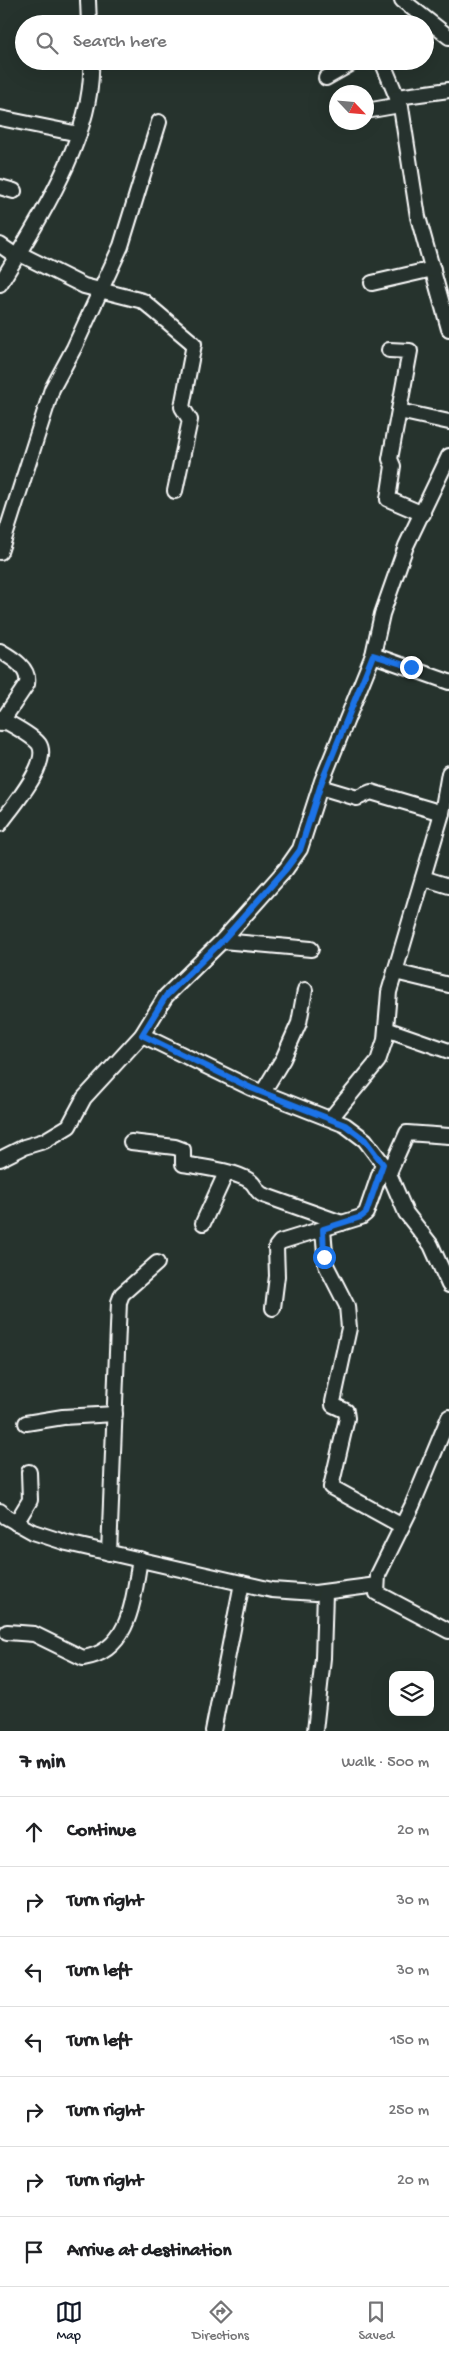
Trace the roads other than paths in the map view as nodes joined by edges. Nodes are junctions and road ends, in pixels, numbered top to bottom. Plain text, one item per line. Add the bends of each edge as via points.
1 (88, 0) edge
2 (402, 0) edge
3 (89, 15) edge
4 (421, 15) edge
5 (434, 25) edge
6 (449, 37) edge
7 (90, 70) edge
8 (340, 70) edge
9 (386, 70) edge
10 (326, 78) dead end
11 (449, 90) edge
12 (399, 101) junction
13 (374, 109) edge
14 (0, 118) edge
15 (159, 122) dead end
16 (79, 134) junction
17 (0, 245) edge
18 (17, 255) junction
19 (434, 270) junction
20 (372, 283) dead end
21 (0, 284) edge
22 (102, 290) junction
23 (449, 329) edge
24 (389, 350) dead end
25 (399, 411) junction
26 (449, 422) edge
27 (449, 456) edge
28 (175, 491) dead end
29 (423, 514) junction
30 (0, 552) edge
31 (0, 651) edge
32 (373, 655) junction
33 (449, 682) edge
34 (1, 721) edge
35 (449, 773) edge
36 (320, 787) junction
37 (442, 813) junction
38 (0, 824) edge
39 (423, 878) junction
40 (449, 886) edge
41 (222, 941) junction
42 (311, 949) dead end
43 (395, 972) junction
44 (449, 985) edge
45 (306, 990) dead end
46 (386, 1029) junction
47 (142, 1035) junction
48 (449, 1051) edge
49 (263, 1092) junction
50 (331, 1118) junction
51 (449, 1136) edge
52 (131, 1142) dead end
53 (0, 1159) edge
54 (386, 1169) junction
55 (226, 1172) junction
56 (203, 1223) dead end
57 (342, 1223) junction
58 (323, 1229) junction
59 (157, 1263) dead end
60 (449, 1285) edge
61 (273, 1308) dead end
62 (115, 1414) junction
63 (449, 1417) edge
64 (26, 1423) dead end
65 (29, 1472) dead end
66 (0, 1511) edge
67 (16, 1523) junction
68 (402, 1526) junction
69 (109, 1553) junction
70 (140, 1560) junction
71 (242, 1583) junction
72 (377, 1585) junction
73 (325, 1592) junction
74 (449, 1631) edge
75 (7, 1632) dead end
76 (213, 1731) edge
77 (315, 1731) edge

1 - 3 street
2 - 4 street
5 - 6 street
7 - 16 street
8 - 10 street
9 - 12 street
11 - 12 street
12 - 13 street
12 - 19 street via 418,217
14 - 16 street
15 - 22 street via 121,246
16 - 18 street via 49,201
17 - 18 street
18 - 21 street
18 - 22 street via 84,286
19 - 20 street
19 - 23 street
22 - 28 street via 143,301 194,344 182,407 190,420
22 - 30 street via 52,389
24 - 25 street via 410,351
25 - 26 street
25 - 29 street via 390,459 393,466 388,499
27 - 29 street
29 - 32 street via 406,546 382,614
31 - 34 street via 25,670 28,677 27,684
32 - 33 street
32 - 36 street
34 - 38 street via 38,742 42,752 41,765
35 - 37 street
36 - 37 street via 357,798 370,792
36 - 41 street via 300,850
37 - 39 street
39 - 40 street
39 - 43 street
41 - 42 street
41 - 47 street via 166,996
43 - 44 street
43 - 46 street via 389,992
45 - 49 street via 299,1023
46 - 48 street
46 - 50 street via 378,1061
47 - 49 street
47 - 53 street via 88,1093 69,1126 44,1141
49 - 50 street
50 - 54 street via 365,1140
51 - 54 street via 407,1133
52 - 55 street via 175,1147 183,1150 183,1164
54 - 57 street via 366,1213
54 - 60 street via 406,1213 431,1245
55 - 56 street
55 - 57 street via 250,1181 258,1193
57 - 58 street
58 - 61 street via 280,1242 276,1247
58 - 68 street via 326,1265 347,1306 350,1328 333,1402 346,1411 347,1418 331,1487
59 - 62 street via 122,1294 119,1302
62 - 64 street
62 - 69 street
63 - 68 street
65 - 67 street via 30,1500
66 - 67 street
67 - 69 street via 33,1532
68 - 72 street via 378,1575
69 - 70 street
70 - 71 street
70 - 75 street via 127,1625 106,1650 83,1658 34,1634
71 - 73 street via 272,1590
71 - 76 street
72 - 73 street
72 - 74 street via 378,1593
73 - 77 street via 323,1658

